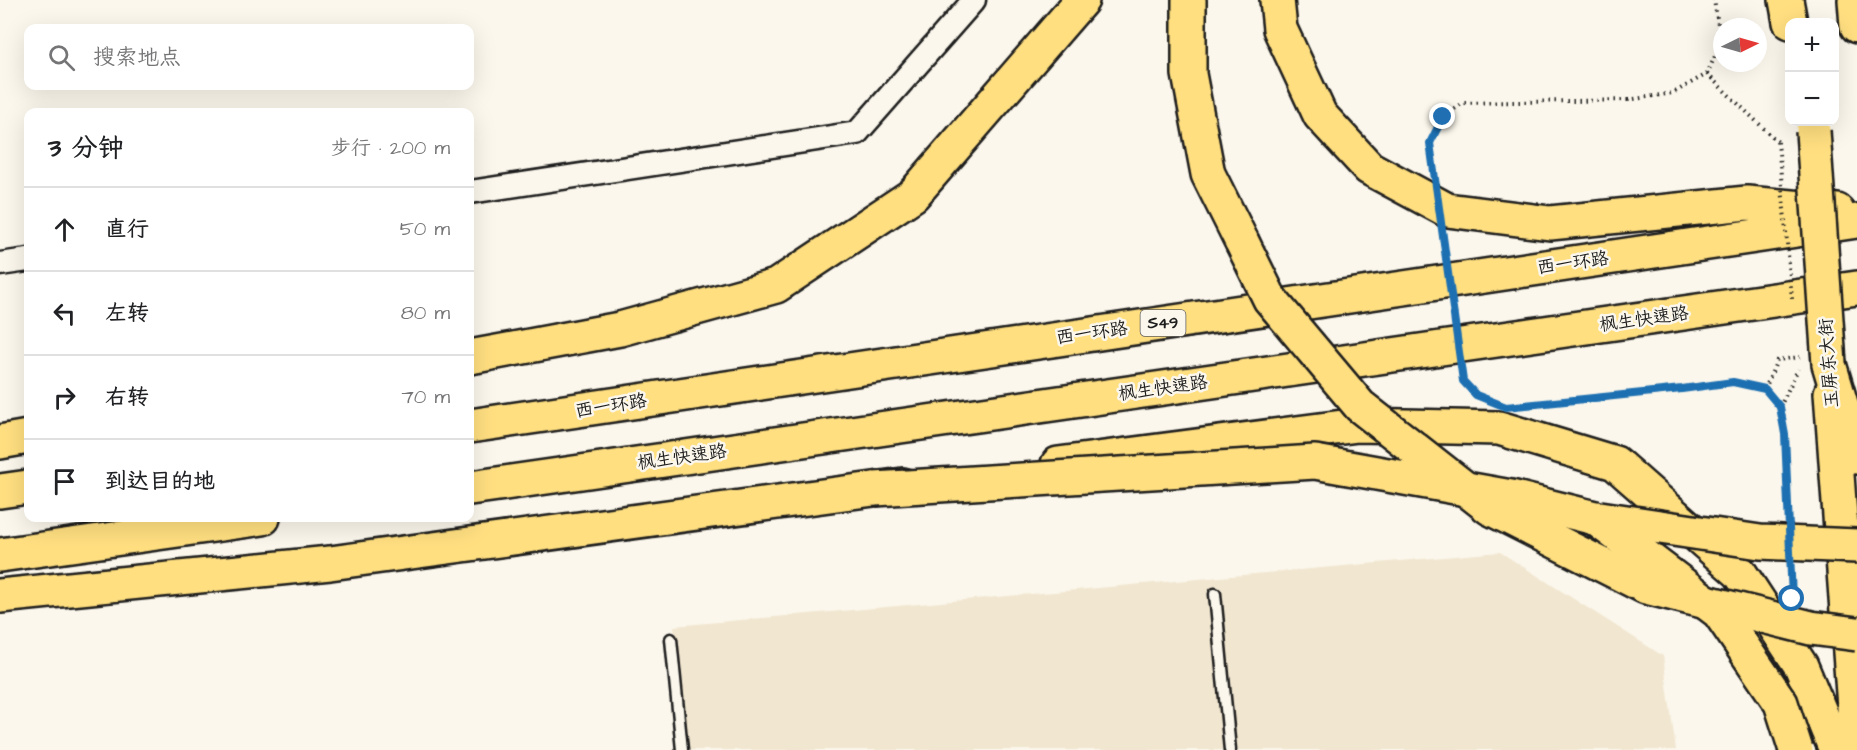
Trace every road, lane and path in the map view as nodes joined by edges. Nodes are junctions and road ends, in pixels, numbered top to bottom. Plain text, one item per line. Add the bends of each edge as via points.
1 (974, 0) edge
2 (1082, 0) edge
3 (1188, 0) edge
4 (1277, 0) edge
5 (1714, 0) edge
6 (1786, 0) edge
7 (1801, 0) edge
8 (1855, 0) edge
9 (1789, 18) edge
10 (1803, 18) edge
11 (1857, 27) edge
12 (1707, 74) junction
13 (1812, 126) edge
14 (474, 191) edge
15 (1857, 212) edge
16 (1857, 221) edge
17 (24, 261) edge
18 (0, 264) edge
19 (1857, 288) edge
20 (1792, 309) dead end
21 (474, 356) edge
22 (1797, 357) dead end
23 (1778, 360) dead end
24 (1813, 366) junction
25 (1765, 389) junction
26 (1780, 407) junction
27 (474, 425) edge
28 (24, 438) edge
29 (0, 442) edge
30 (1857, 458) edge
31 (474, 487) edge
32 (24, 488) edge
33 (875, 489) junction
34 (0, 491) edge
35 (1789, 516) dead end
36 (1595, 518) junction
37 (235, 522) edge
38 (1857, 546) edge
39 (0, 555) edge
40 (1791, 563) dead end
41 (1215, 594) dead end
42 (0, 596) edge
43 (1792, 599) dead end
44 (1857, 634) edge
45 (671, 639) dead end
46 (1857, 748) edge
47 (682, 750) edge
48 (1230, 750) edge
49 (1796, 750) edge
50 (1836, 750) edge

1 - 14 street via 857,133
2 - 21 main road via 913,195 776,286 620,329
3 - 44 main road, bridge via 1190,74 1208,174 1270,299 1360,406 1490,508 1646,587 1811,628
4 - 15 main road via 1280,30 1320,115 1369,168 1447,210 1550,223 1747,203
5 - 12 path via 1721,43
6 - 9 main road
7 - 10 main road
8 - 11 main road
12 - 20 path, bridge via 1778,142
12 - 25 path, bridge via 1673,93 1628,100 1463,103 1443,117 1430,143 1463,381 1476,395 1506,407 1733,382
13 - 24 main road, 玉屏东大街, bridge
16 - 27 main road, 西一环路 / S49
17 - 18 street
19 - 31 main road, 枫生快速路
22 - 24 path
23 - 25 path
24 - 26 path
24 - 30 main road
24 - 46 main road, 玉屏东大街
25 - 26 path
26 - 35 path
28 - 29 main road
32 - 34 main road
33 - 36 main road, bridge via 1315,462 1511,497
33 - 42 main road via 330,563
33 - 50 main road, bridge via 1358,425 1499,428 1615,464 1740,573 1801,666
36 - 38 main road, bridge via 1760,542
36 - 49 main road, bridge via 1719,612 1781,703
37 - 39 main road
40 - 43 path
41 - 48 lane
45 - 47 lane

